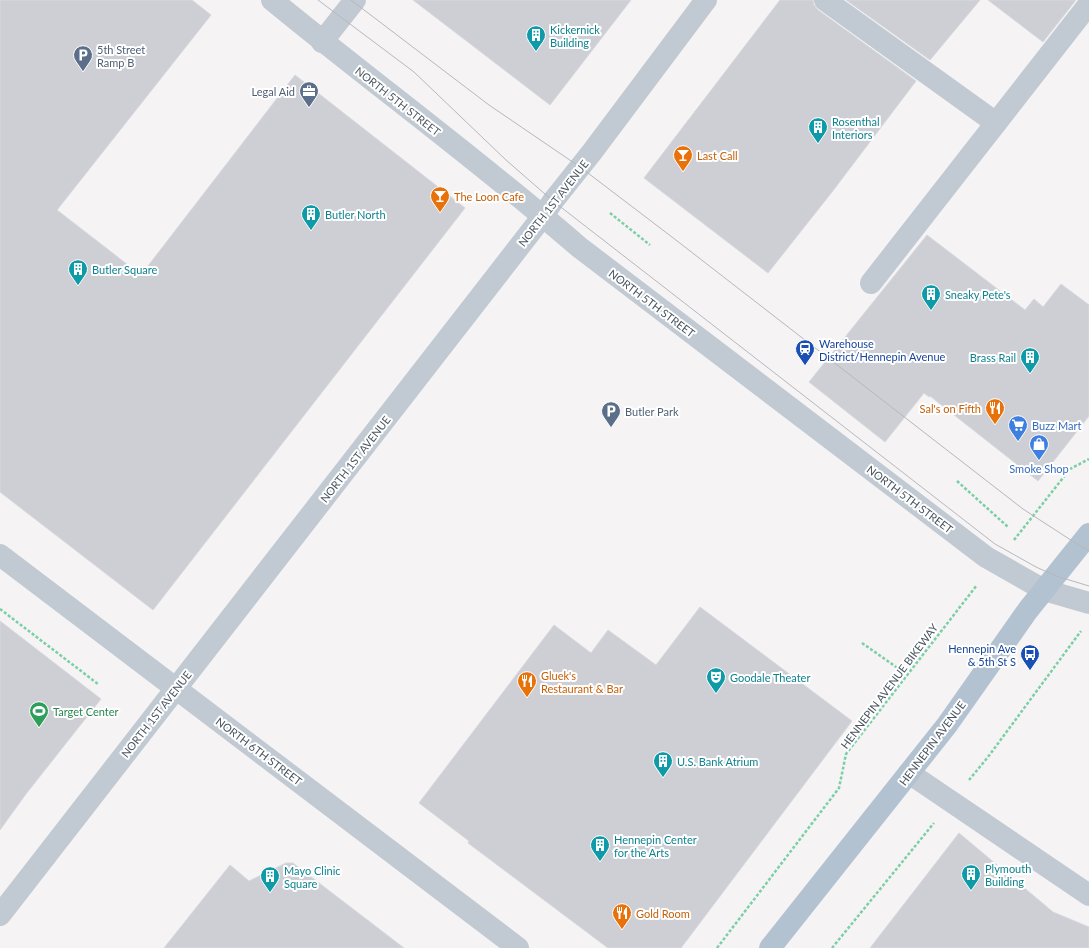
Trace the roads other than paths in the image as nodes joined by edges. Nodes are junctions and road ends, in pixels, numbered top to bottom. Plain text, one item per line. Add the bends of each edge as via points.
1 (272, 0) edge
2 (355, 0) edge
3 (706, 0) edge
4 (825, 0) edge
5 (1089, 4) edge
6 (322, 42) junction
7 (996, 123) junction
8 (543, 216) junction
9 (871, 283) dead end
10 (1089, 534) edge
11 (0, 555) edge
12 (1044, 590) junction
13 (1089, 603) edge
14 (176, 688) junction
15 (908, 773) junction
16 (1089, 895) edge
17 (0, 915) edge
18 (518, 948) edge
19 (770, 948) edge

1 - 6 street, NORTH 5TH STREET
2 - 6 street
3 - 8 street, NORTH 1ST AVENUE
4 - 7 street
5 - 7 street
6 - 8 street, NORTH 5TH STREET
7 - 9 street
8 - 12 street, NORTH 5TH STREET via 579,247 986,557
8 - 14 street, NORTH 1ST AVENUE
10 - 12 main road, HENNEPIN AVENUE
11 - 14 street, NORTH 6TH STREET
12 - 13 street, NORTH 5TH STREET
12 - 15 main road, HENNEPIN AVENUE via 947,725
14 - 17 street, NORTH 1ST AVENUE
14 - 18 street, NORTH 6TH STREET
15 - 16 street
15 - 19 main road, HENNEPIN AVENUE

